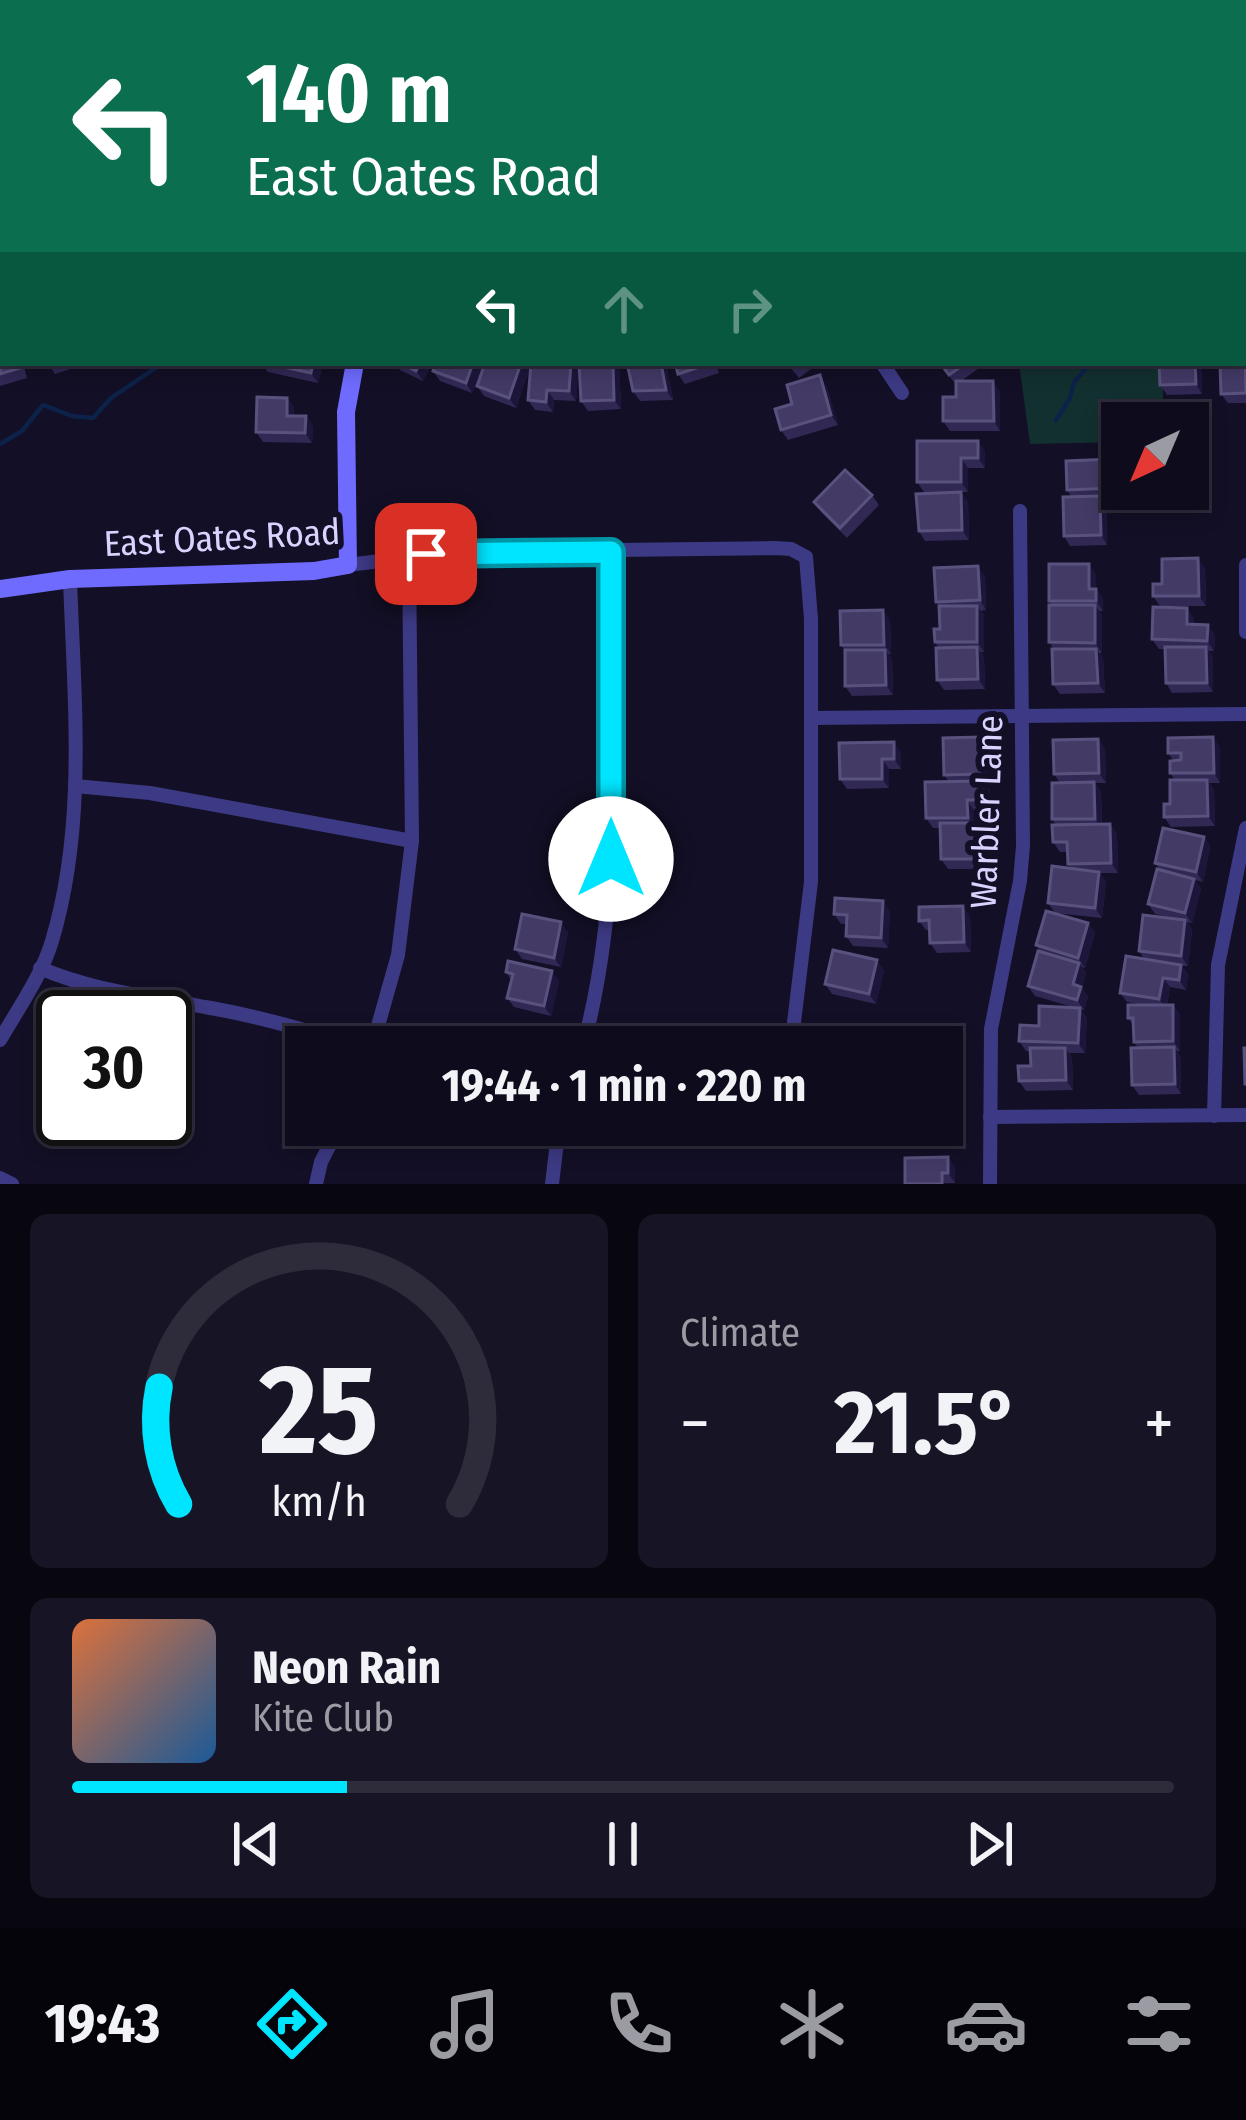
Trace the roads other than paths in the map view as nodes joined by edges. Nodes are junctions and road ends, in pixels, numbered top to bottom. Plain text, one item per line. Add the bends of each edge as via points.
1 (355, 366) edge
2 (884, 366) edge
3 (902, 393) dead end
4 (1020, 512) dead end
5 (611, 552) junction
6 (409, 556) junction
7 (348, 565) junction
8 (1246, 565) edge
9 (70, 579) junction
10 (0, 589) edge
11 (1246, 632) edge
12 (1020, 714) junction
13 (1246, 714) edge
14 (811, 718) junction
15 (76, 787) junction
16 (1246, 829) edge
17 (412, 841) junction
18 (40, 968) junction
19 (293, 1026) edge
20 (378, 1026) edge
21 (588, 1026) edge
22 (793, 1026) edge
23 (0, 1040) edge
24 (1246, 1115) edge
25 (1214, 1116) junction
26 (990, 1117) junction
27 (329, 1146) edge
28 (557, 1146) edge
29 (0, 1178) edge
30 (12, 1184) edge
31 (316, 1184) edge
32 (552, 1184) edge
33 (990, 1184) edge

1 - 7 street via 346,412
2 - 3 street
4 - 12 street, Warbler Lane
5 - 6 street, East Oates Road
5 - 14 street, East Oates Road via 775,548 806,557
5 - 21 street via 611,859 604,956
6 - 7 street, East Oates Road
6 - 17 street
7 - 9 street, East Oates Road
8 - 11 street
9 - 10 street, East Oates Road
9 - 15 street
12 - 13 street
12 - 14 street
12 - 26 street, Warbler Lane via 1023,846 994,999
14 - 22 street via 811,881
15 - 17 street
15 - 18 street via 63,897
16 - 25 street via 1218,965
17 - 20 street via 398,955
18 - 19 street via 112,992
18 - 23 street
24 - 25 street
25 - 26 street
26 - 33 street, Warbler Lane
27 - 31 street
28 - 32 street
29 - 30 street

